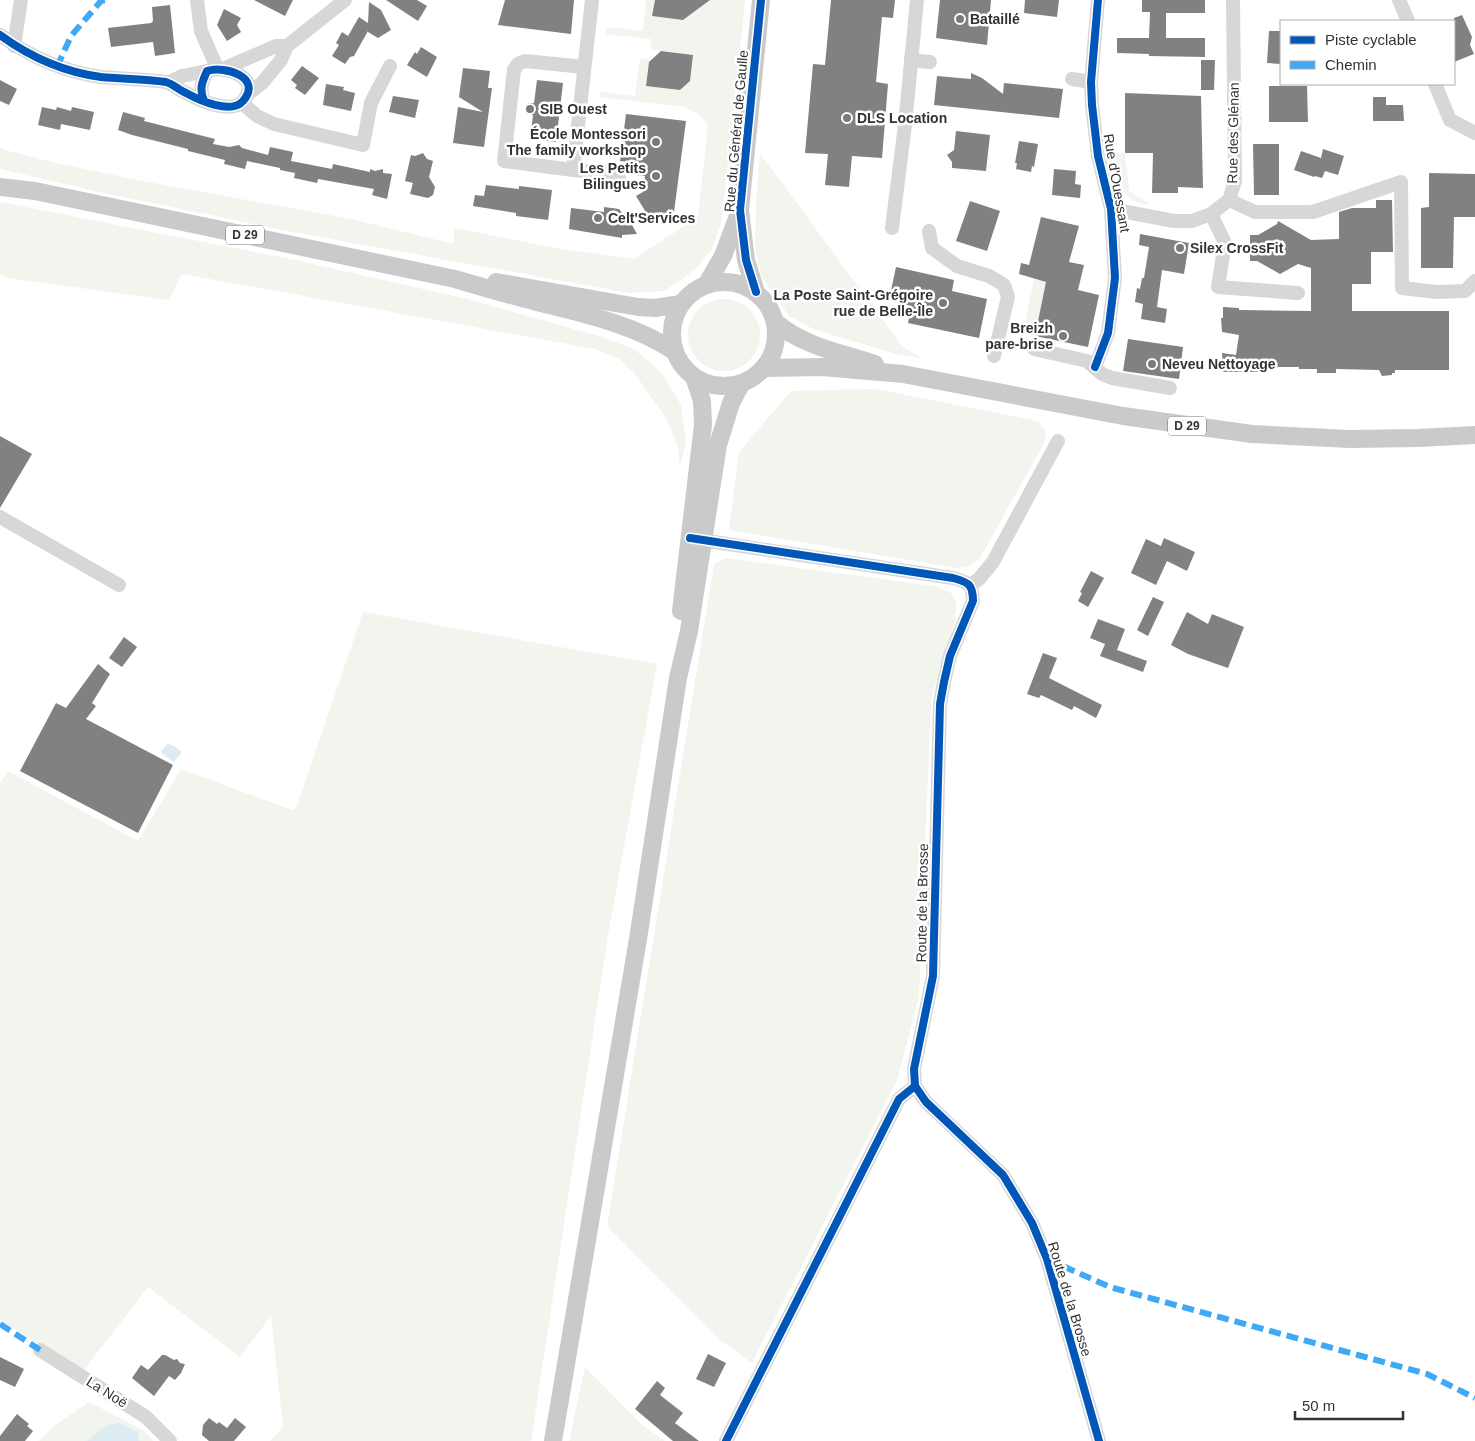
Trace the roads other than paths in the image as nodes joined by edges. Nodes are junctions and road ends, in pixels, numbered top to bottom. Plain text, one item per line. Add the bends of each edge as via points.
1 (21, 0) edge
2 (197, 0) edge
3 (345, 0) edge
4 (592, 0) edge
5 (761, 0) edge
6 (917, 0) edge
7 (1098, 0) edge
8 (1234, 0) edge
9 (1399, 0) edge
10 (1408, 20) edge
11 (0, 35) edge
12 (14, 46) junction
13 (287, 46) junction
14 (911, 60) junction
15 (930, 62) dead end
16 (390, 66) dead end
17 (584, 67) junction
18 (216, 70) junction
19 (1072, 79) dead end
20 (1091, 82) junction
21 (168, 83) junction
22 (1435, 85) edge
23 (244, 99) junction
24 (204, 100) junction
25 (1475, 133) edge
26 (573, 170) junction
27 (619, 178) dead end
28 (0, 181) edge
29 (0, 186) edge
30 (35, 191) junction
31 (1229, 200) junction
32 (1111, 209) junction
33 (740, 210) junction
34 (1211, 214) junction
35 (892, 228) dead end
36 (929, 231) dead end
37 (455, 279) junction
38 (1475, 281) edge
39 (706, 285) junction
40 (756, 292) junction
41 (1298, 293) dead end
42 (681, 304) junction
43 (775, 322) junction
44 (1034, 349) dead end
45 (674, 351) junction
46 (994, 356) dead end
47 (1096, 367) junction
48 (765, 368) junction
49 (903, 374) junction
50 (694, 377) junction
51 (741, 384) junction
52 (1170, 388) dead end
53 (1475, 435) edge
54 (1058, 441) dead end
55 (0, 517) edge
56 (697, 539) junction
57 (119, 585) dead end
58 (970, 585) junction
59 (915, 1086) junction
60 (40, 1350) dead end
61 (170, 1441) edge
62 (553, 1441) edge
63 (726, 1441) edge
64 (1099, 1441) edge

1 - 12 street
2 - 18 street via 201,30
3 - 13 street
4 - 17 street
5 - 33 main road, Rue du Général de Gaulle
6 - 14 street
7 - 20 street, Rue d'Ouessant
8 - 31 street, Rue des Glénan via 1236,181
9 - 10 street
11 - 12 street
12 - 21 street via 57,67 99,76
13 - 18 street via 276,46
13 - 23 street via 281,60
14 - 15 street
14 - 35 street
16 - 23 street via 371,103 363,144 274,124 257,116
17 - 26 street
17 - 26 street via 525,60 518,64 514,70 504,161
18 - 21 street via 182,76
18 - 23 street via 236,72 245,79 248,87
18 - 24 street via 201,84
19 - 20 street
20 - 32 street, Rue d'Ouessant via 1098,156
21 - 24 street
22 - 25 street via 1450,120
23 - 24 street via 231,107
26 - 27 street
28 - 30 main road, D 29
29 - 30 main road, D 29
30 - 37 main road, D 29
31 - 34 street, Rue des Glénan
31 - 38 street via 1255,212 1312,212 1401,182 1402,288 1465,291
32 - 34 street, Rue des Glénan via 1174,221 1192,221
32 - 47 street, Rue d'Ouessant via 1113,301 1108,333
33 - 39 main road, Rue du Général de Gaulle via 722,256
33 - 40 main road, Rue du Général de Gaulle via 746,260
34 - 41 street via 1225,243 1218,287
36 - 46 street via 932,248 957,266 989,276 1004,285 1008,297
37 - 42 main road, D 29 via 510,284 638,307
37 - 45 main road, D 29 via 600,318
39 - 40 main road via 732,282
39 - 42 main road
40 - 43 main road via 768,306
42 - 45 main road via 672,327
43 - 48 main road via 776,346
43 - 49 main road, D 29 via 808,343
44 - 47 street via 1086,361
45 - 50 main road
47 - 52 street via 1112,378
48 - 49 main road, D 29 via 813,366
48 - 51 main road
49 - 53 main road, D 29 via 1123,416 1228,431 1350,439
50 - 51 main road via 716,386
50 - 56 main road via 702,401 703,425
51 - 56 main road via 731,403 718,445
54 - 58 street via 993,562
55 - 57 street
56 - 58 street via 953,578
56 - 62 main road via 689,631 678,678
58 - 59 street, Route de la Brosse via 973,601 950,656 940,704 933,976 914,1070
59 - 63 street via 899,1099
59 - 64 street, Route de la Brosse via 926,1102 1003,1175 1032,1223 1047,1259
60 - 61 street, La Noë via 146,1417

